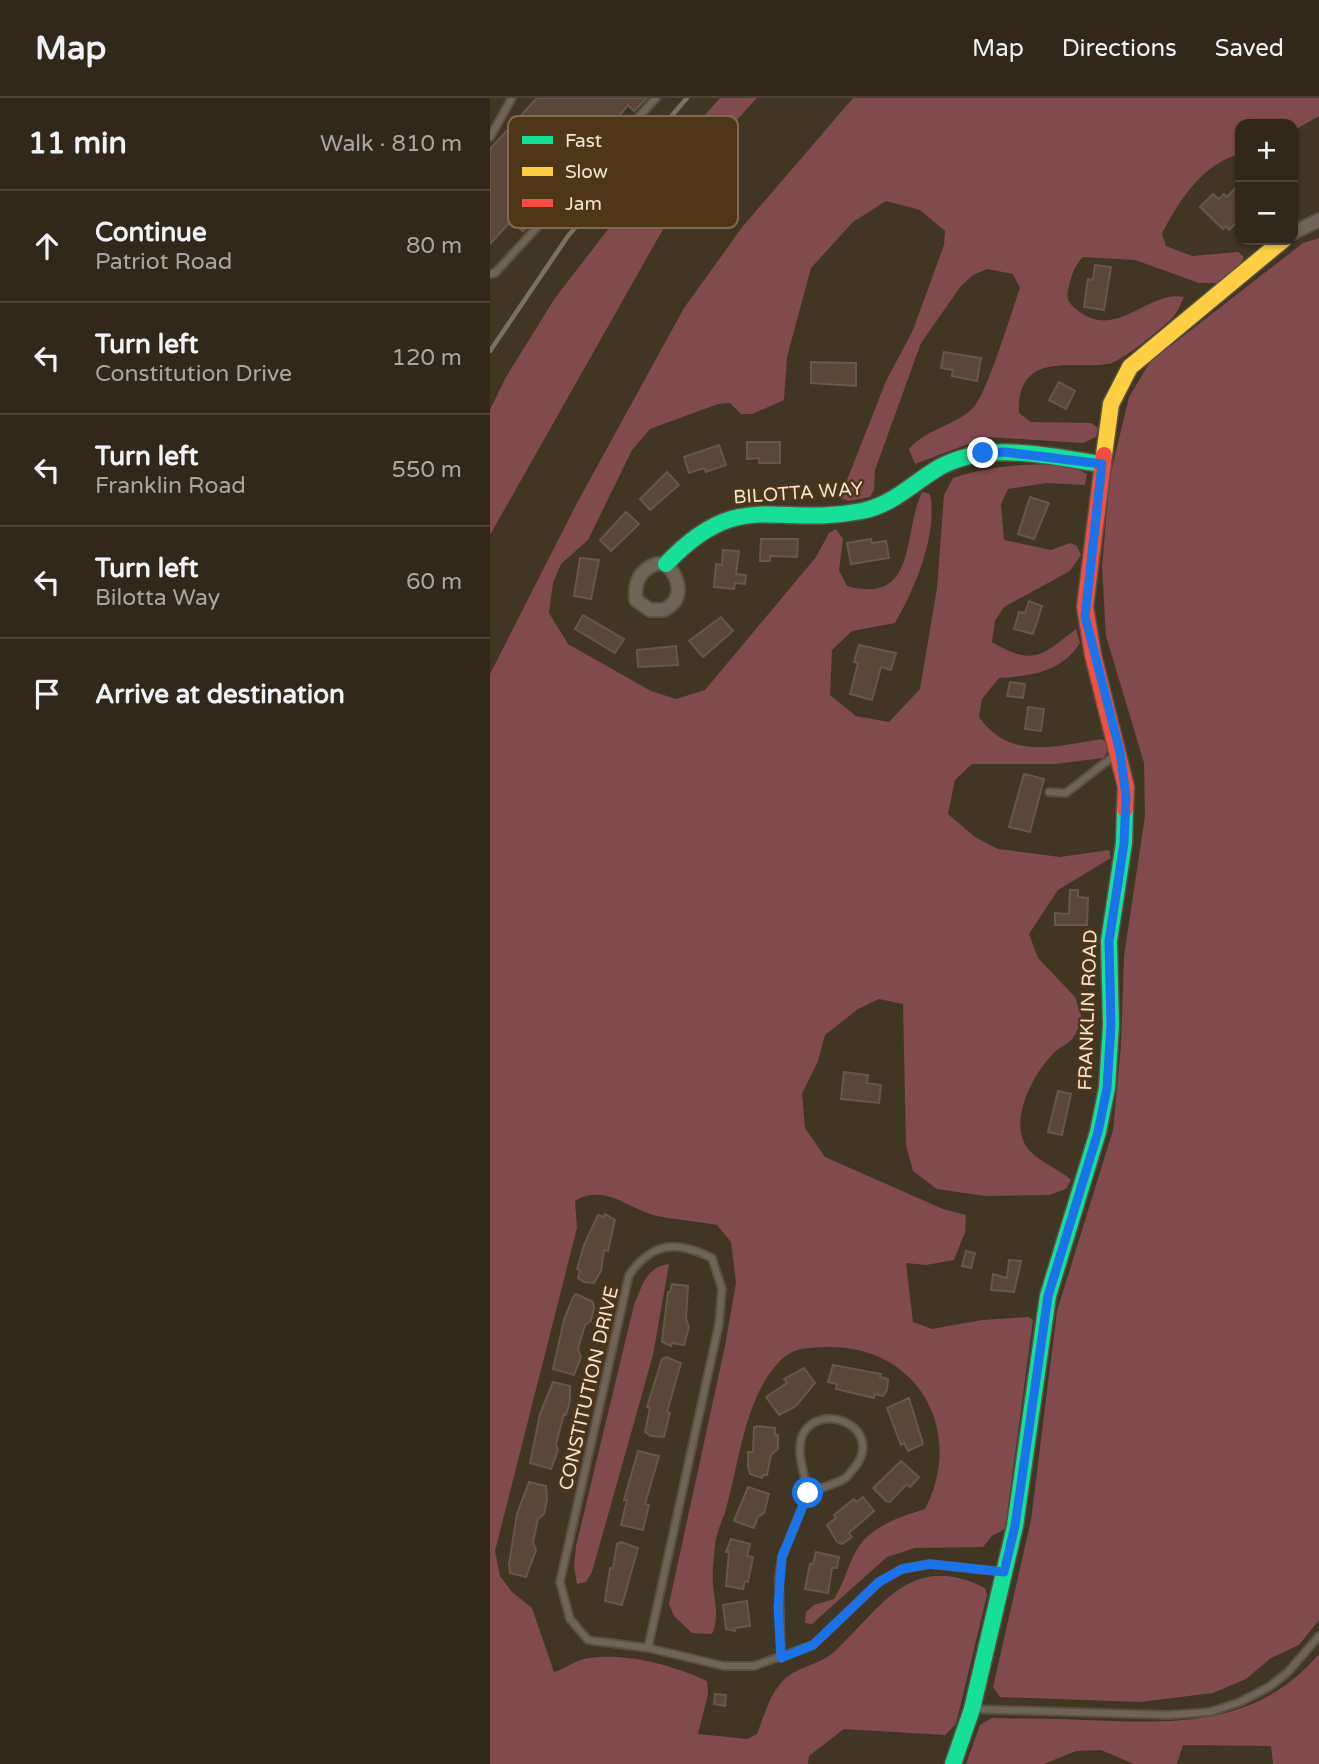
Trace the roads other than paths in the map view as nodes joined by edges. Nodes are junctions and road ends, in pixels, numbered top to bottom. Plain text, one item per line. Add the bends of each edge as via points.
1 (512, 98) edge
2 (656, 98) edge
3 (639, 116) edge
4 (490, 137) edge
5 (1319, 220) edge
6 (536, 228) edge
7 (1298, 230) edge
8 (1277, 245) edge
9 (490, 274) edge
10 (1102, 464) junction
11 (666, 564) dead end
12 (1120, 752) junction
13 (1049, 792) dead end
14 (808, 1493) junction
15 (1004, 1572) junction
16 (1319, 1636) edge
17 (648, 1648) junction
18 (781, 1658) junction
19 (972, 1709) junction
20 (953, 1764) edge

1 - 4 lane
2 - 3 lane
5 - 7 street
6 - 9 lane
8 - 10 street, FRANKLIN ROAD via 1130,367 1111,404
10 - 11 street, BILOTTA WAY via 1005,452 964,456 881,506 833,514 743,514 713,521 681,544
10 - 12 street, FRANKLIN ROAD via 1085,616
12 - 13 lane via 1066,793
12 - 15 street, FRANKLIN ROAD via 1126,796 1109,941 1107,1088 1048,1296 1015,1526
14 - 14 lane via 846,1478 862,1457 862,1441 844,1420 828,1419 811,1425 803,1434 800,1447
14 - 18 lane via 782,1557 778,1607
15 - 18 lane, CONSTITUTION DRIVE via 930,1564 902,1569 879,1582 813,1645
15 - 19 street, FRANKLIN ROAD
16 - 19 lane via 1269,1687 1210,1712 1168,1716
17 - 17 lane, CONSTITUTION DRIVE via 719,1324 722,1289 712,1258 670,1246 641,1258 629,1275 560,1582 570,1619 588,1640
17 - 18 lane, CONSTITUTION DRIVE via 724,1666 754,1666
19 - 20 street, FRANKLIN ROAD

